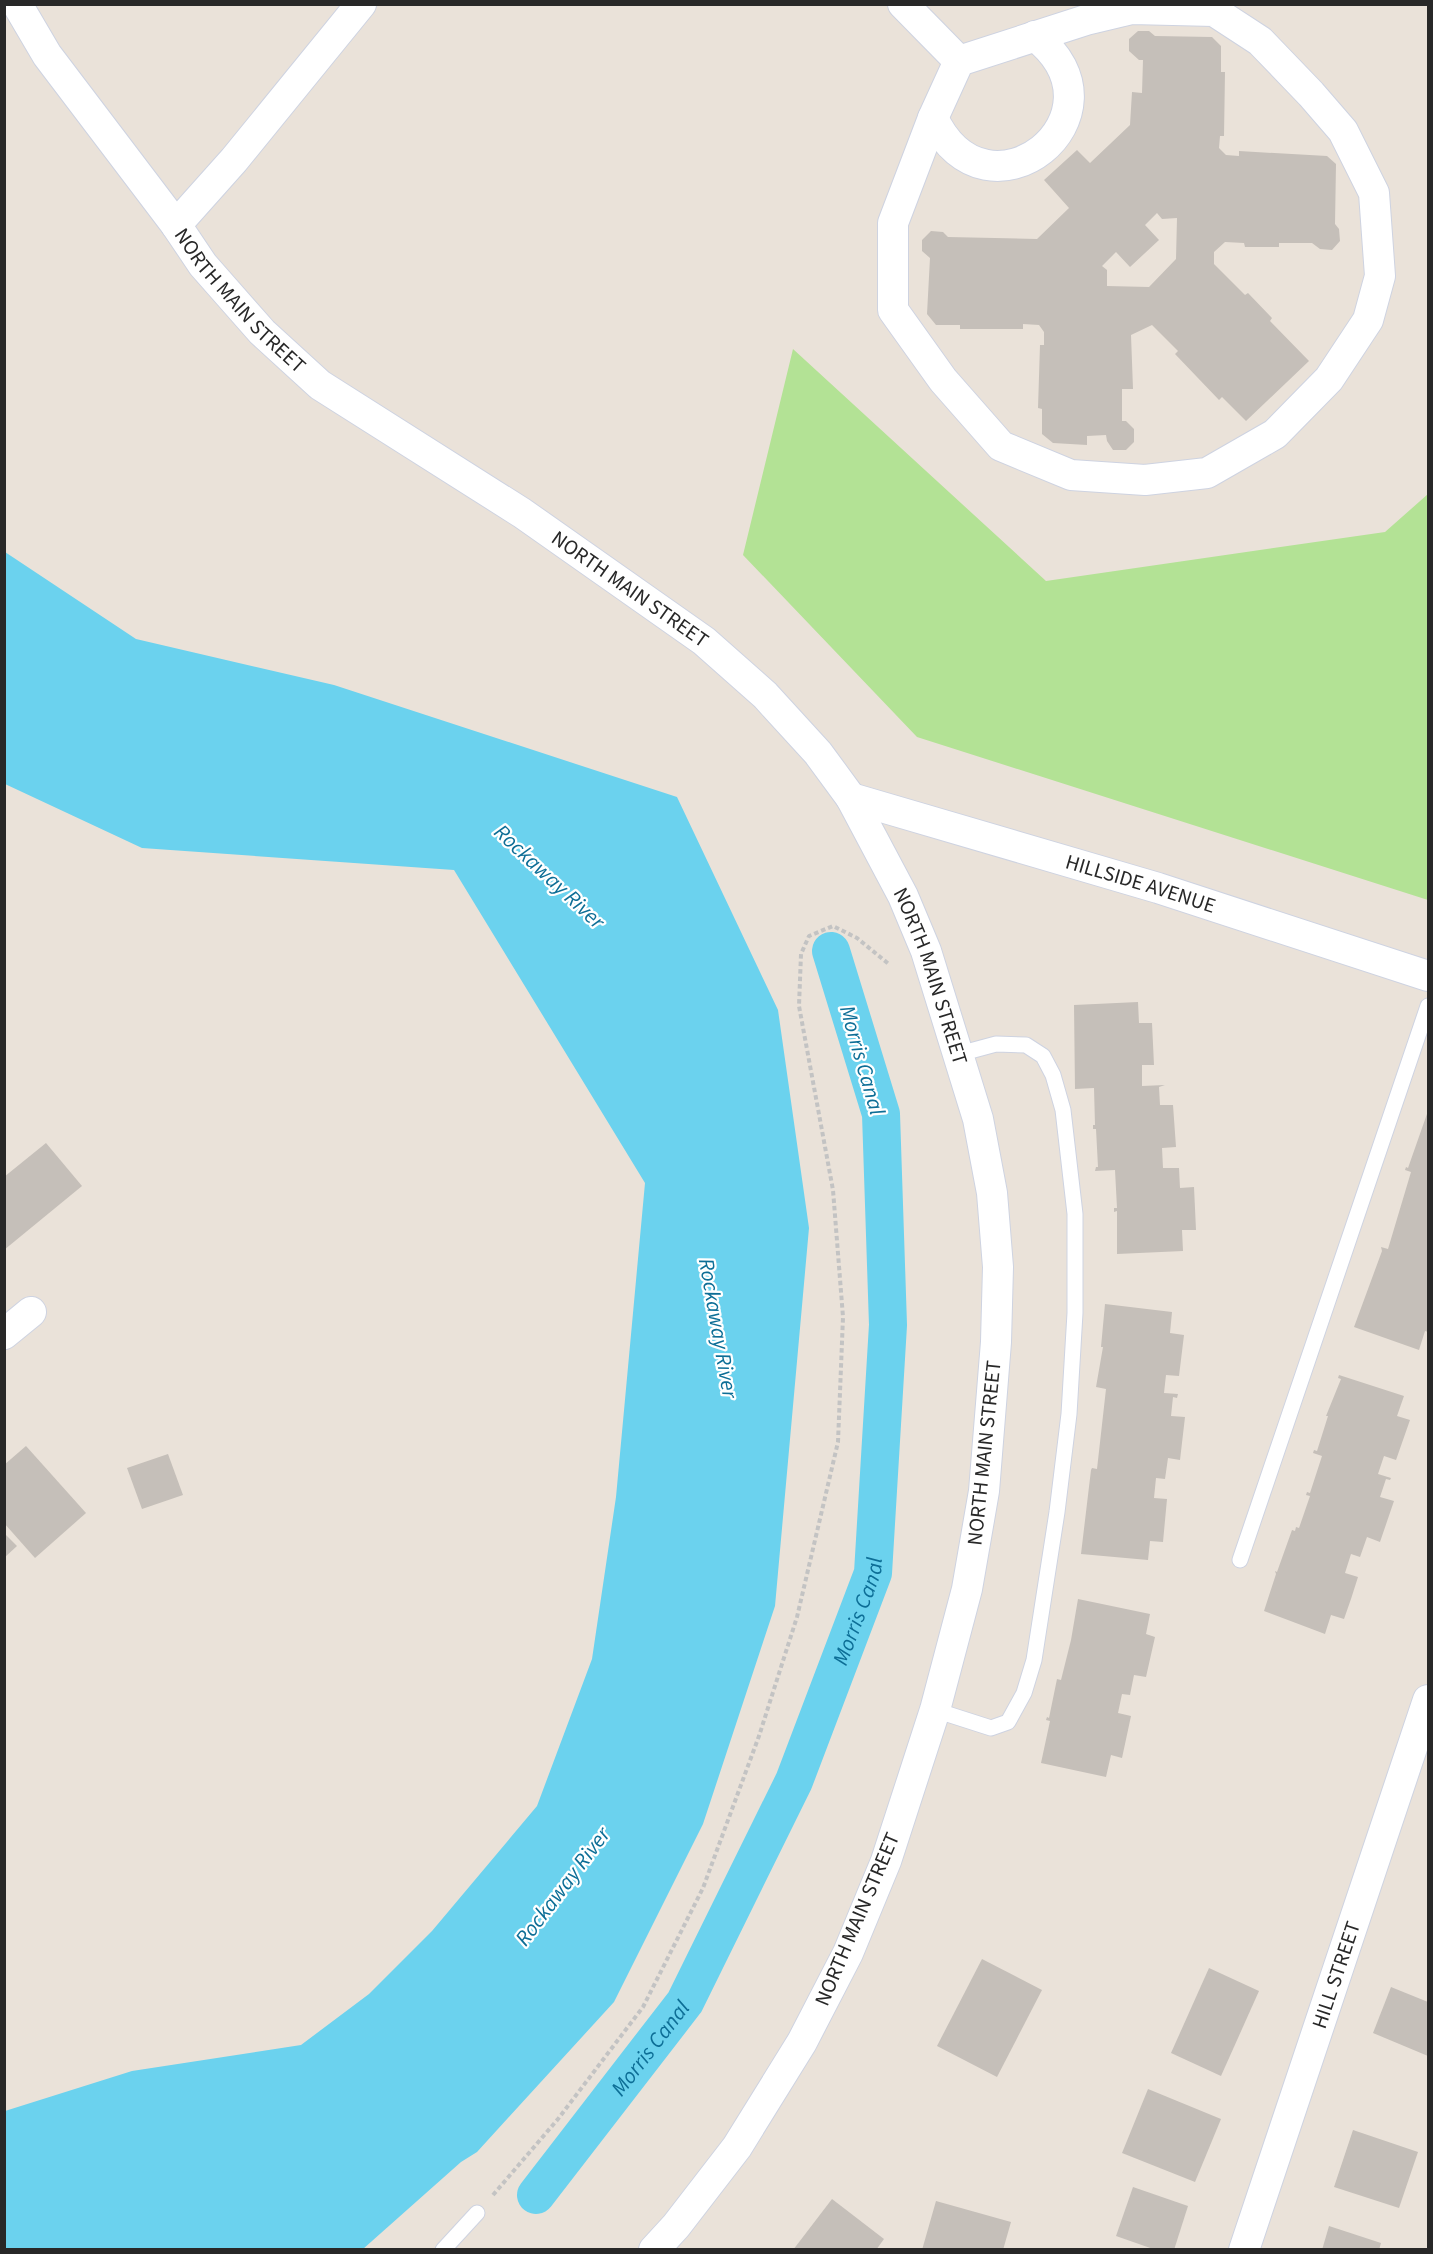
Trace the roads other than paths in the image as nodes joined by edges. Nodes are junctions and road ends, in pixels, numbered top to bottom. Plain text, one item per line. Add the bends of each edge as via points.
1 (17, 4) edge
2 (361, 4) edge
3 (903, 4) edge
4 (1035, 36) junction
5 (959, 61) junction
6 (933, 118) junction
7 (176, 225) junction
8 (851, 798) junction
9 (1428, 976) edge
10 (1428, 1005) edge
11 (959, 1054) junction
12 (30, 1312) dead end
13 (4, 1334) edge
14 (1240, 1560) dead end
15 (1428, 1700) edge
16 (935, 1710) junction
17 (477, 2214) road end
18 (443, 2250) edge
19 (654, 2250) edge
20 (1244, 2250) edge

1 - 7 street, NORTH MAIN STREET via 47,55
2 - 7 street
3 - 5 street
4 - 5 street
4 - 6 street via 1060,62 1068,97 1059,132 1047,146 1017,163 982,164 952,147
4 - 6 street via 1132,9 1214,11 1260,41 1343,131 1374,193 1380,276 1368,320 1329,379 1275,434 1207,474 1145,480 1071,475 1001,446 943,380 892,310 893,223
5 - 6 street
7 - 8 street, NORTH MAIN STREET via 203,265 262,332 320,385 522,513 704,641 765,695 818,753
8 - 9 street, HILLSIDE AVENUE via 1158,888
8 - 11 street, NORTH MAIN STREET via 903,896 926,951
10 - 14 lane
11 - 16 street, NORTH MAIN STREET via 978,1119 992,1193 998,1268 996,1342 984,1491 967,1589
11 - 16 lane via 996,1044 1026,1045 1043,1056 1053,1075 1063,1110 1075,1214 1075,1313 1069,1414 1057,1512 1034,1660 1024,1693 1008,1722 991,1728
12 - 13 street
15 - 20 street, HILL STREET
16 - 19 street, NORTH MAIN STREET via 886,1861 848,1953 802,2042 737,2148
17 - 18 lane

